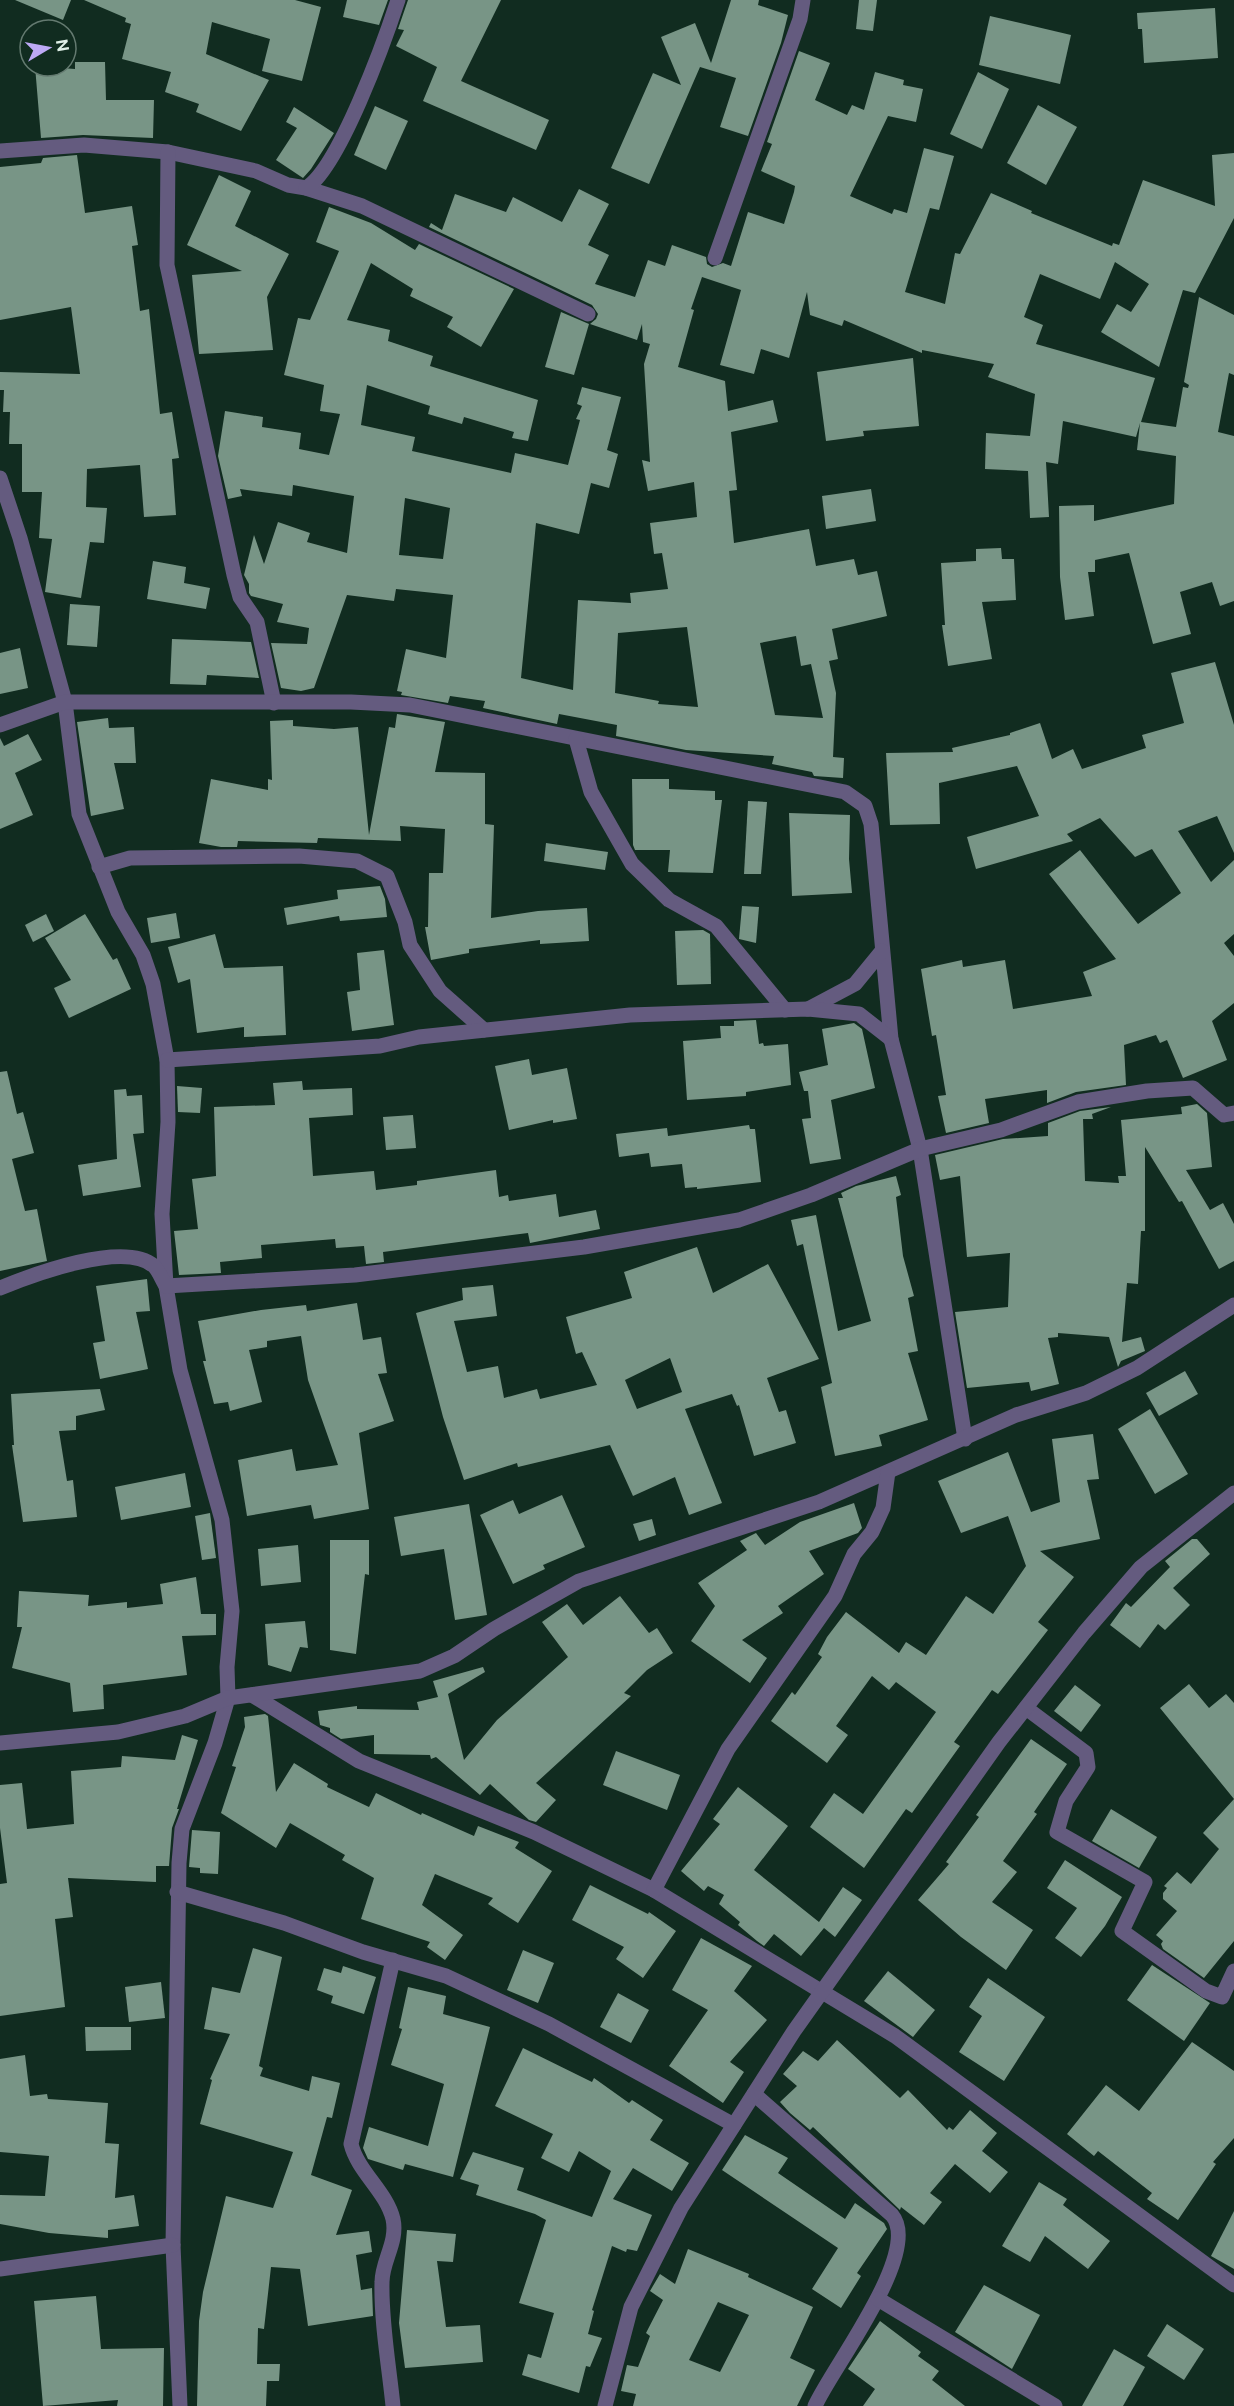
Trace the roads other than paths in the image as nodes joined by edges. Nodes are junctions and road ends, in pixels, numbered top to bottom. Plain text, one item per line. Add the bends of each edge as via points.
1 (398, 0) edge
2 (803, 0) edge
3 (0, 151) edge
4 (168, 152) junction
5 (306, 188) junction
6 (715, 258) dead end
7 (588, 314) dead end
8 (0, 478) edge
9 (65, 702) junction
10 (274, 703) junction
11 (0, 725) edge
12 (576, 739) junction
13 (99, 867) junction
14 (882, 951) junction
15 (808, 1009) junction
16 (786, 1010) junction
17 (484, 1030) junction
18 (891, 1039) junction
19 (167, 1060) junction
20 (1234, 1113) edge
21 (920, 1149) junction
22 (166, 1286) junction
23 (0, 1288) edge
24 (1234, 1305) edge
25 (965, 1439) junction
26 (888, 1472) junction
27 (1234, 1493) edge
28 (252, 1695) junction
29 (228, 1698) junction
30 (1026, 1707) junction
31 (0, 1743) edge
32 (654, 1890) junction
33 (177, 1892) junction
34 (393, 1960) junction
35 (1234, 1971) edge
36 (822, 1991) junction
37 (754, 2094) junction
38 (734, 2125) junction
39 (173, 2245) junction
40 (0, 2269) edge
41 (1234, 2285) edge
42 (878, 2299) junction
43 (180, 2406) edge
44 (393, 2406) edge
45 (605, 2406) edge
46 (815, 2406) edge
47 (1055, 2406) edge

1 - 5 street via 335,154
2 - 6 street via 800,19
3 - 4 street via 84,145
4 - 5 street via 256,171
4 - 10 street via 167,265 234,575 240,597 257,622
5 - 7 street via 362,206
8 - 9 street
9 - 10 street
9 - 11 street
9 - 13 street via 78,814
10 - 12 street via 410,705
12 - 14 street via 845,792 865,806 871,824
12 - 16 street via 591,792 632,864 669,900 716,926
13 - 17 street via 130,858 252,855 357,861 387,876 410,945 440,991
13 - 19 street via 118,912 143,955 153,984
14 - 15 street via 855,984
14 - 18 street
15 - 16 street
15 - 18 street via 859,1014
16 - 17 street via 630,1015
17 - 19 street via 380,1046
18 - 21 street
19 - 22 street via 168,1122 162,1214
20 - 21 street via 1224,1115 1193,1088 1147,1091 1078,1102 1001,1130
21 - 22 street via 738,1221 584,1247 355,1275
21 - 25 street
22 - 23 street via 154,1266 141,1259 109,1257 51,1268
22 - 29 street via 180,1370 222,1520 232,1611
24 - 25 street via 1137,1368 1086,1393 1016,1415
25 - 26 street
26 - 28 street via 819,1502 579,1581 454,1656 420,1671
26 - 32 street via 883,1508 872,1532 854,1554 835,1596 728,1749
27 - 30 street via 1141,1567
28 - 29 street
28 - 32 street via 359,1761 534,1832
29 - 31 street via 185,1716 118,1731
29 - 33 street via 182,1829
30 - 35 street via 1086,1753 1088,1767 1066,1801 1057,1832 1145,1882 1122,1931 1206,1991 1222,1997
30 - 36 street
32 - 36 street
33 - 34 street
33 - 39 street
34 - 38 street via 446,1976 549,2024
34 - 44 street via 351,2144 354,2157 387,2204 393,2221 393,2241 381,2280
36 - 37 street
36 - 41 street via 944,2070
37 - 38 street
37 - 42 street via 896,2219 898,2244
38 - 45 street via 681,2208 631,2307
39 - 40 street
39 - 43 street
42 - 46 street
42 - 47 street

